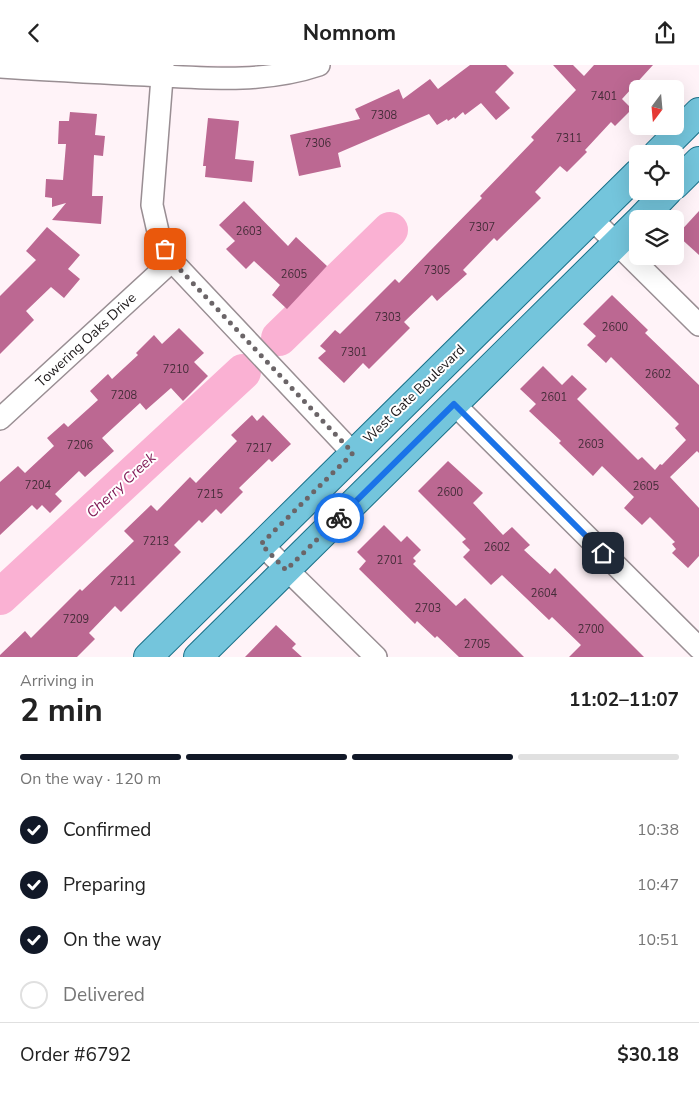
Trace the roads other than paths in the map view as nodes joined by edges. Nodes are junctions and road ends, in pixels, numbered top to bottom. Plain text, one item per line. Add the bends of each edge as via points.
1 (319, 65) edge
2 (0, 67) edge
3 (162, 71) edge
4 (699, 112) edge
5 (666, 145) edge
6 (699, 161) edge
7 (684, 176) edge
8 (629, 182) edge
9 (659, 200) edge
10 (649, 210) edge
11 (592, 219) junction
12 (629, 231) edge
13 (616, 243) junction
14 (172, 261) junction
15 (699, 325) edge
16 (454, 404) junction
17 (0, 419) edge
18 (353, 453) junction
19 (261, 544) junction
20 (286, 570) junction
21 (699, 648) edge
22 (148, 657) edge
23 (198, 657) edge
24 (376, 657) edge

1 - 3 street via 258,78 208,79
2 - 3 street
3 - 14 street via 152,205 158,236
4 - 5 main road
6 - 7 main road
8 - 11 main road, West Gate Boulevard
9 - 10 main road
11 - 13 street
11 - 18 main road, West Gate Boulevard
12 - 13 main road
13 - 15 street
13 - 16 main road
14 - 17 street, Towering Oaks Drive
14 - 18 street
16 - 20 main road
16 - 21 street
18 - 19 main road, West Gate Boulevard
19 - 20 street
19 - 22 main road, West Gate Boulevard
20 - 23 main road
20 - 24 street

